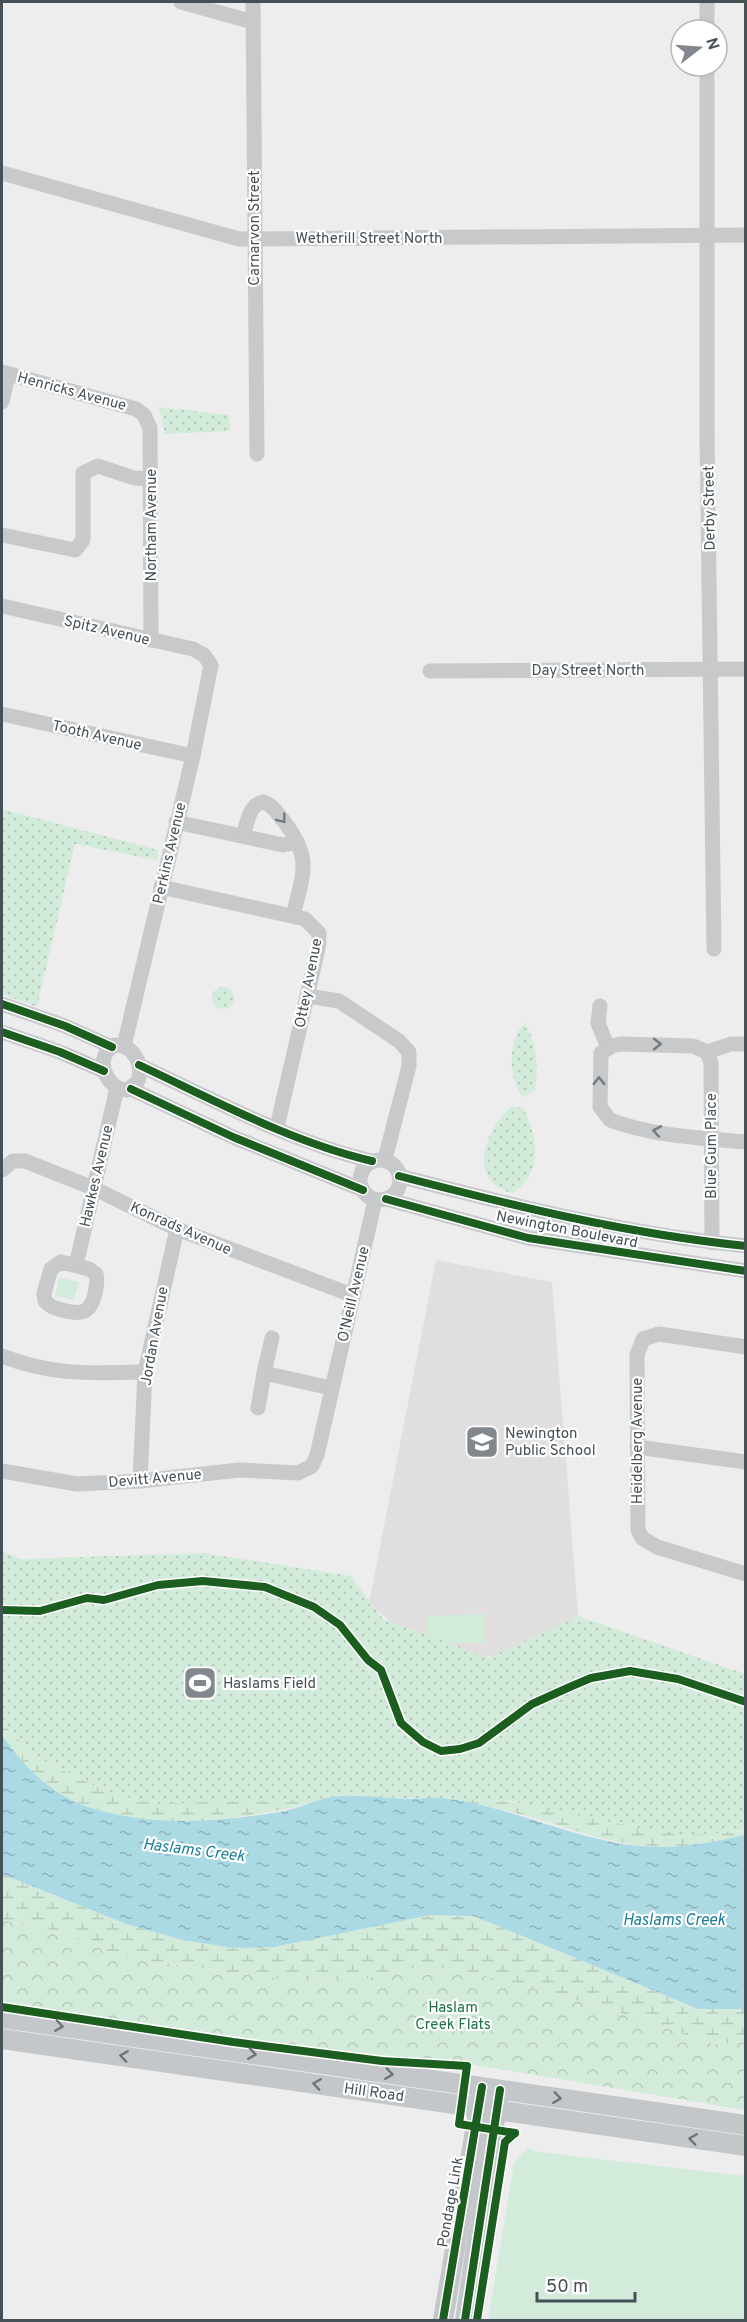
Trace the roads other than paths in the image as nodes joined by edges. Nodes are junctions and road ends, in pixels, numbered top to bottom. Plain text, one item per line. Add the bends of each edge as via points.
1 (181, 2) edge
2 (253, 2) edge
3 (707, 2) edge
4 (707, 18) edge
5 (253, 22) junction
6 (707, 78) edge
7 (2, 173) edge
8 (706, 235) junction
9 (746, 235) edge
10 (254, 239) junction
11 (5, 373) edge
12 (2, 402) edge
13 (142, 412) joint
14 (257, 454) dead end
15 (150, 479) junction
16 (2, 535) edge
17 (2, 606) edge
18 (151, 640) junction
19 (209, 660) joint
20 (746, 669) edge
21 (430, 670) dead end
22 (710, 670) junction
23 (2, 714) edge
24 (193, 756) junction
25 (176, 822) junction
26 (243, 836) junction
27 (297, 842) junction
28 (161, 887) junction
29 (293, 916) junction
30 (714, 949) dead end
31 (308, 996) junction
32 (2, 1004) edge
33 (600, 1006) dead end
34 (2, 1032) edge
35 (746, 1044) edge
36 (118, 1046) junction
37 (608, 1048) junction
38 (706, 1051) junction
39 (139, 1065) junction
40 (104, 1071) junction
41 (124, 1089) junction
42 (277, 1127) junction
43 (711, 1139) junction
44 (746, 1142) edge
45 (378, 1160) junction
46 (7, 1165) edge
47 (399, 1176) junction
48 (93, 1188) junction
49 (375, 1196) junction
50 (177, 1229) junction
51 (712, 1243) junction
52 (746, 1246) edge
53 (76, 1265) dead end
54 (746, 1272) edge
55 (351, 1296) junction
56 (272, 1338) dead end
57 (746, 1347) edge
58 (2, 1356) edge
59 (145, 1372) junction
60 (264, 1373) junction
61 (331, 1388) junction
62 (258, 1408) dead end
63 (637, 1448) junction
64 (746, 1462) edge
65 (308, 1469) joint
66 (2, 1471) edge
67 (140, 1481) junction
68 (746, 1574) edge
69 (2, 2018) edge
70 (2, 2038) edge
71 (491, 2089) junction
72 (488, 2109) junction
73 (746, 2125) edge
74 (746, 2146) edge
75 (443, 2320) edge
76 (465, 2320) edge

1 - 5 street
2 - 5 street, Carnarvon Street
3 - 4 street
5 - 10 street, Carnarvon Street
6 - 8 street, Derby Street
7 - 10 street, Wetherill Street North via 232,237
8 - 9 street, Wetherill Street North
8 - 10 street, Wetherill Street North
8 - 22 street, Derby Street
10 - 14 street, Carnarvon Street
11 - 12 street
11 - 13 street, Henricks Avenue
13 - 15 street, Northam Avenue via 150,428
15 - 16 street via 98,466 83,473 83,540 75,550
15 - 18 street, Northam Avenue
17 - 18 street, Spitz Avenue
18 - 19 street, Spitz Avenue via 193,649
19 - 24 street, Perkins Avenue via 211,670
20 - 22 street, Day Street North
21 - 22 street, Day Street North
22 - 30 street, Derby Street
23 - 24 street, Tooth Avenue
24 - 25 street, Perkins Avenue
25 - 26 street
25 - 28 street, Perkins Avenue
26 - 27 street via 283,845
26 -> 27 street via 252,808 263,802 272,806
27 - 29 street via 305,864
28 - 29 street, Ottey Avenue
28 - 36 street, Perkins Avenue
29 - 31 street, Ottey Avenue via 309,921 319,933
31 - 42 street, Ottey Avenue
31 - 45 street via 345,1005 409,1052 409,1066
32 - 36 street
33 - 37 street via 598,1023
34 - 40 street
35 - 38 street
36 - 39 street via 132,1051
36 - 40 street via 103,1059
37 -> 38 street via 620,1044 667,1044
43 -> 37 street via 623,1124 606,1116 600,1107 599,1061
38 - 43 street, Blue Gum Place via 711,1063
39 - 41 street via 140,1078
39 - 42 street
40 - 41 street
41 - 48 street, Hawkes Avenue
41 - 49 street, Newington Boulevard
42 - 45 street via 353,1157
43 - 44 street
43 - 51 street, Blue Gum Place
45 - 47 street via 395,1165
45 - 49 street via 363,1171
46 - 48 street, Konrads Avenue via 25,1161
47 - 49 street via 396,1189
47 - 51 street, Newington Boulevard via 516,1207 634,1232
48 - 50 street, Konrads Avenue
48 - 53 street, Hawkes Avenue
49 - 54 street, Newington Boulevard via 528,1238
49 - 55 street, O'Neill Avenue
50 - 55 street, Konrads Avenue
50 - 59 street, Jordan Avenue
51 - 52 street, Newington Boulevard
55 - 61 street, O'Neill Avenue
56 - 60 street
57 - 63 street, Heidelberg Avenue via 659,1334 643,1339 637,1355
58 - 59 street via 43,1370 83,1374
59 - 67 street, Jordan Avenue
60 - 61 street
60 - 62 street
61 - 65 street, O'Neill Avenue via 317,1455
63 - 64 street
63 - 68 street, Heidelberg Avenue via 642,1538 657,1547
65 - 67 street, Devitt Avenue via 298,1473 225,1471
66 - 67 street, Devitt Avenue via 77,1484
69 -> 71 main road, Hill Road
72 -> 70 main road, Hill Road
71 - 72 main road, Pondage Link
71 -> 73 main road, Hill Road
74 -> 72 main road, Hill Road
72 - 75 main road, Pondage Link
72 - 76 main road, Pondage Link

